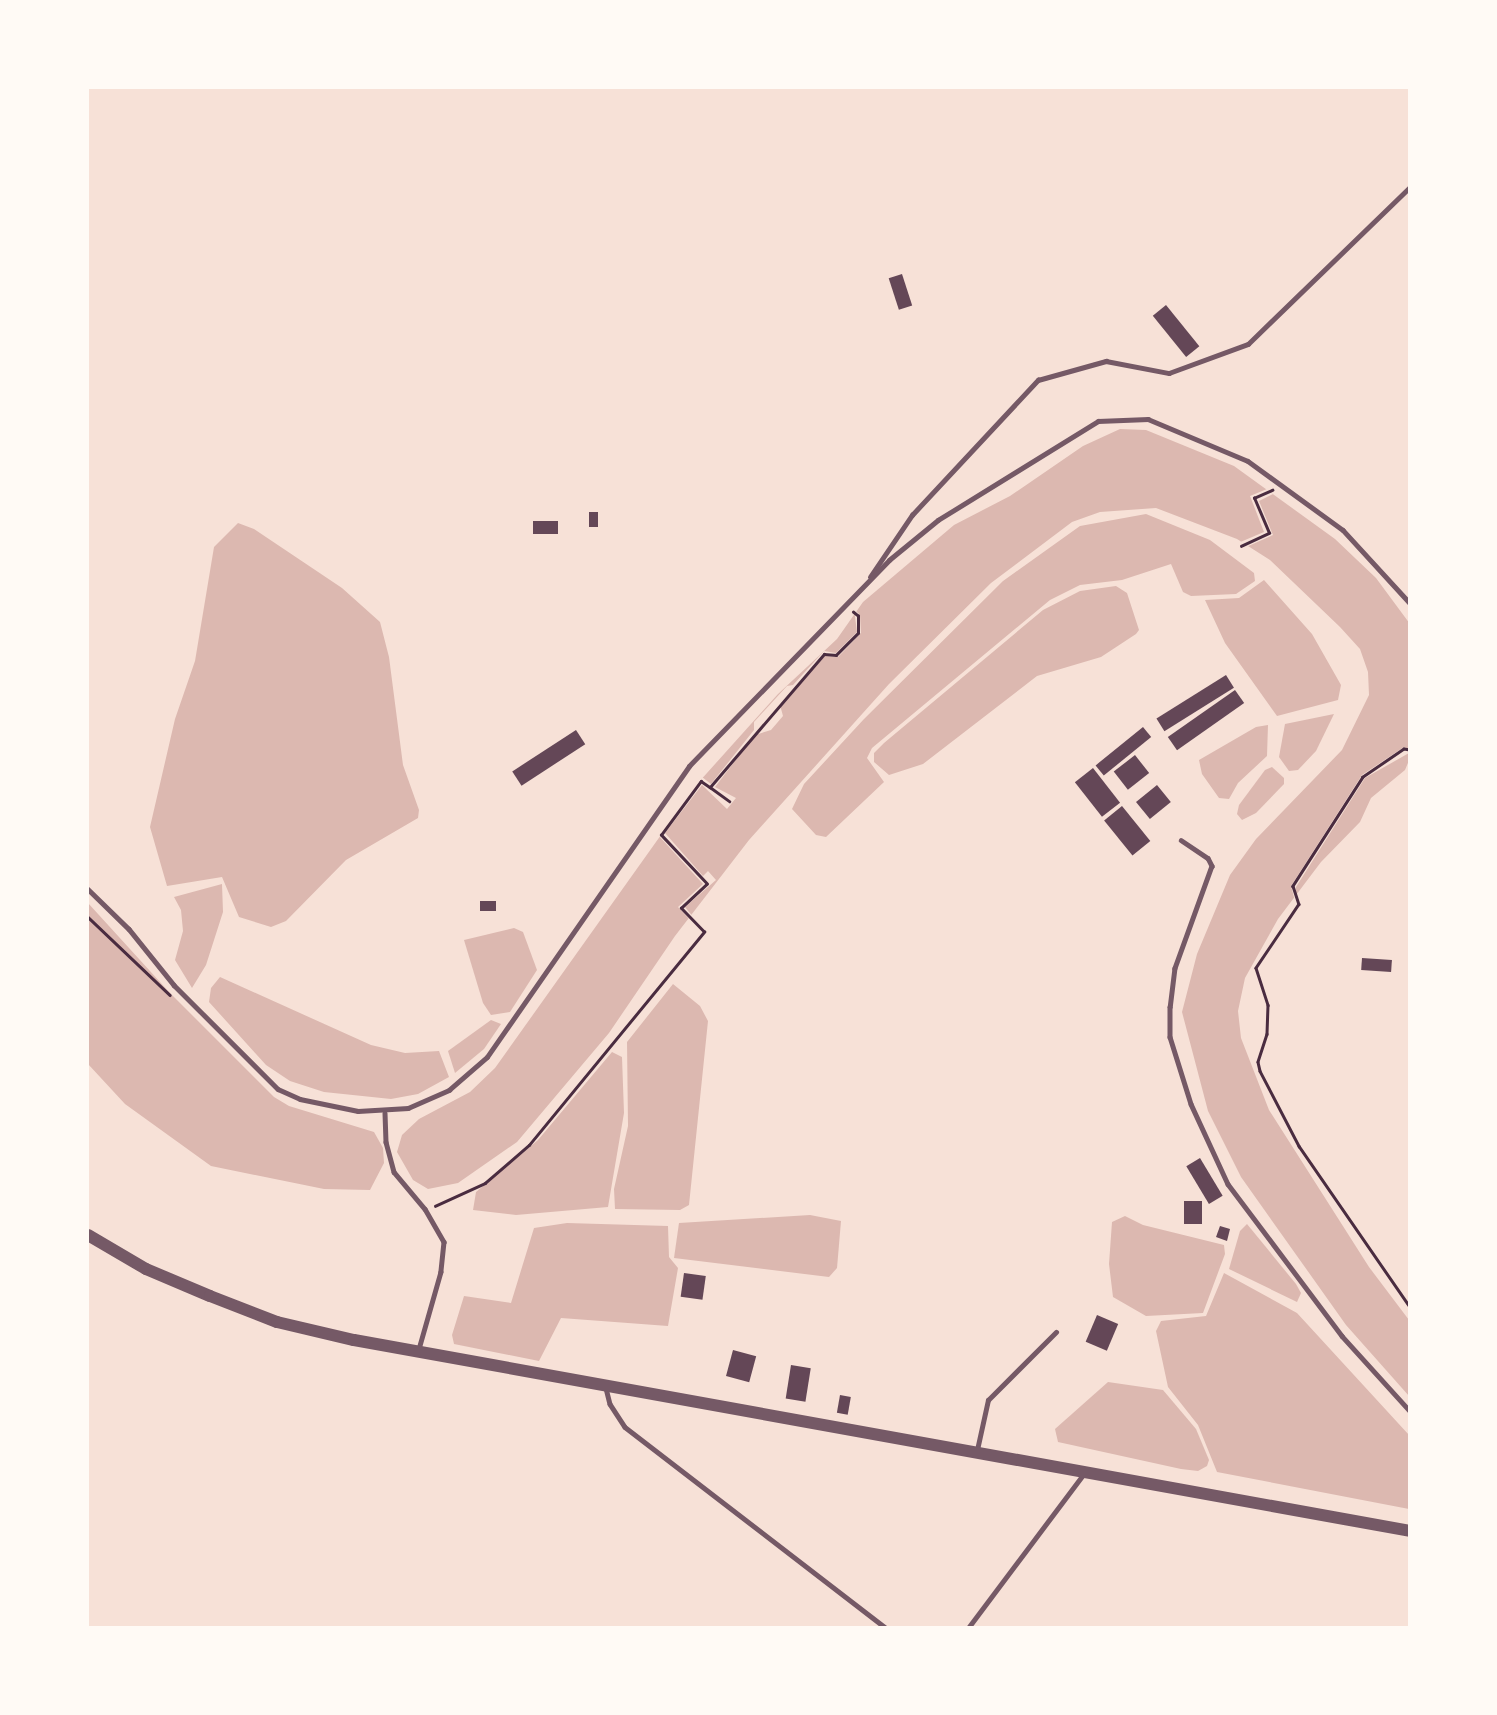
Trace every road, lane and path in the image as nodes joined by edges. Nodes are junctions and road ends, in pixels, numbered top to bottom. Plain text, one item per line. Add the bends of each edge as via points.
1 (1409, 187) edge
2 (1285, 485) junction
3 (1241, 546) dead end
4 (867, 583) junction
5 (1409, 603) edge
6 (845, 605) junction
7 (1409, 750) edge
8 (710, 787) junction
9 (729, 802) dead end
10 (1181, 840) dead end
11 (88, 889) edge
12 (88, 917) edge
13 (173, 992) dead end
14 (385, 1113) junction
15 (425, 1209) junction
16 (88, 1235) edge
17 (1409, 1307) edge
18 (1056, 1332) dead end
19 (418, 1353) junction
20 (605, 1387) junction
21 (1409, 1411) edge
22 (976, 1455) junction
23 (1083, 1474) junction
24 (1409, 1531) edge
25 (886, 1628) edge
26 (968, 1628) edge

1 - 4 lane via 1248,344 1169,373 1106,361 1038,380 912,515
2 - 3 path via 1254,498 1269,533
2 - 4 lane via 1235,453 1163,423 1113,417 1091,425 938,520
2 - 5 lane via 1343,530
4 - 6 lane
6 - 8 path via 858,616 858,633 836,656 824,654
6 - 14 lane via 689,766 487,1057 430,1101
7 - 17 path via 1363,777 1293,886 1299,904 1256,968 1269,1020 1258,1062 1299,1146
8 - 9 path
8 - 15 path via 701,781 661,835 707,884 681,908 704,932 515,1159 485,1183
10 - 21 lane via 1208,858 1212,866 1175,968 1169,1016 1173,1052 1191,1104 1228,1184 1342,1336
11 - 14 lane via 129,929 177,989 278,1089 327,1105
12 - 13 path via 168,996
14 - 15 lane via 394,1172
15 - 19 lane via 441,1232 444,1254
16 - 19 street via 146,1269 277,1322
18 - 22 lane via 988,1401
19 - 20 street
20 - 22 street
20 - 25 lane via 625,1427
22 - 23 street
23 - 24 street
23 - 26 lane

